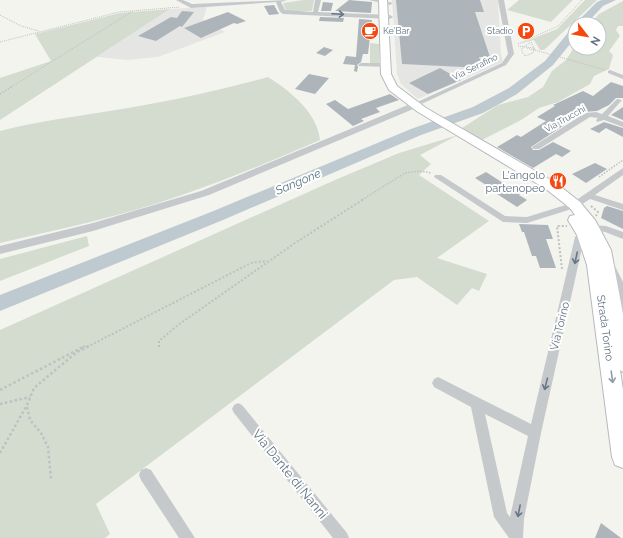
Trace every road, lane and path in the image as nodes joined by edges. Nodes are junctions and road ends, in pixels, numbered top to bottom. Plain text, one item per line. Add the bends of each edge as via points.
1 (179, 0) edge
2 (281, 0) edge
3 (318, 0) edge
4 (372, 0) edge
5 (500, 0) edge
6 (271, 1) edge
7 (386, 1) edge
8 (205, 3) edge
9 (191, 6) junction
10 (134, 11) junction
11 (315, 13) junction
12 (0, 15) edge
13 (387, 16) junction
14 (42, 31) junction
15 (0, 42) edge
16 (518, 46) dead end
17 (530, 48) junction
18 (534, 50) junction
19 (365, 64) dead end
20 (386, 65) junction
21 (610, 72) joint
22 (623, 77) edge
23 (0, 94) edge
24 (619, 100) dead end
25 (415, 105) junction
26 (602, 119) junction
27 (623, 125) edge
28 (536, 147) dead end
29 (623, 171) edge
30 (438, 178) joint
31 (590, 196) junction
32 (623, 207) edge
33 (569, 210) junction
34 (591, 232) junction
35 (623, 236) edge
36 (0, 250) edge
37 (267, 261) junction
38 (606, 262) junction
39 (619, 273) edge
40 (560, 276) dead end
41 (623, 306) edge
42 (94, 342) junction
43 (159, 347) dead end
44 (623, 363) edge
45 (438, 383) dead end
46 (0, 390) edge
47 (30, 397) junction
48 (0, 404) edge
49 (477, 404) junction
50 (27, 405) junction
51 (238, 409) dead end
52 (535, 433) junction
53 (0, 453) edge
54 (623, 457) edge
55 (146, 475) dead end
56 (52, 479) dead end
57 (516, 536) edge
58 (188, 538) edge
59 (342, 538) edge

1 - 9 street
2 - 6 street
2 - 11 street via 283,12
3 - 11 street
4 - 7 street
5 - 25 street, Via Serafino via 511,54 504,64
6 - 8 street
7 - 13 main road
8 - 9 street
9 - 10 path
10 - 14 path via 96,17
10 - 23 path
11 -> 13 street
12 - 14 path via 26,28
13 - 20 main road, Strada Torino
13 - 25 main road via 393,74
14 - 15 path
16 - 17 path
17 - 18 path, bridge
17 - 18 path, bridge via 534,48 534,51 525,56 522,50 526,44 531,42
18 - 21 path
19 - 20 street
20 - 25 main road, Strada Torino via 390,83 397,92
21 - 22 street
24 - 26 street
25 - 33 main road, Strada Torino via 530,175
25 - 36 street via 205,193 93,227
26 - 27 street, Via Trucchi
26 - 28 street, Via Trucchi via 596,114 588,116
29 - 31 street
30 - 33 street via 503,219 527,220
30 - 37 path via 422,171 406,173 395,178
31 - 32 street
31 - 33 street
33 - 34 main road, Strada Torino
33 - 40 path via 570,226 557,226 562,268
34 - 35 street via 606,229
34 - 38 main road, Strada Torino
34 -> 52 street, Via Torino via 580,237
34 -> 54 main road, Strada Torino
37 - 42 path via 251,263
37 - 43 path via 166,334 159,341
38 - 39 street, Strada Torino
38 - 44 main road, Strada Torino
39 - 41 street, Strada Torino
42 - 46 path
42 - 47 path via 47,376 34,388
45 - 49 street
47 - 48 path
47 - 50 path
49 - 52 street
49 - 57 street, Via Torino via 501,517
50 - 53 path
50 - 56 path via 30,420 48,447
51 - 59 street, Via Dante di Nanni
52 -> 57 street, Via Torino via 517,519
55 - 58 street

